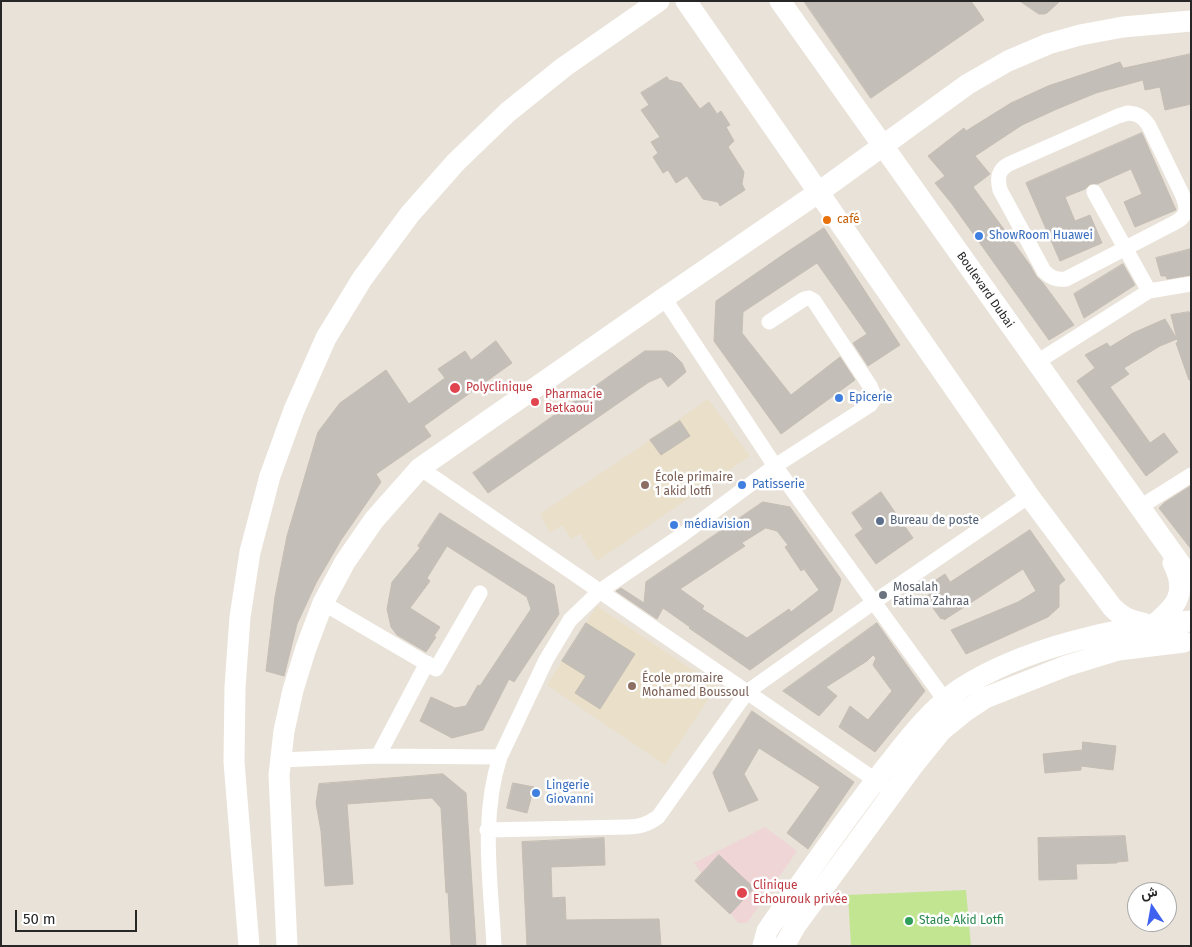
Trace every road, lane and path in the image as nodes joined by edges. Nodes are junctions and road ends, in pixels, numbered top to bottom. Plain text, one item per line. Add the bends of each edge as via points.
1 (659, 1) edge
2 (686, 1) edge
3 (780, 1) edge
4 (1191, 21) edge
5 (882, 145) junction
6 (819, 192) junction
7 (1094, 192) dead end
8 (1124, 249) junction
9 (1191, 284) edge
10 (1149, 291) junction
11 (664, 298) junction
12 (768, 322) dead end
13 (1036, 362) junction
14 (775, 466) junction
15 (420, 468) junction
16 (1191, 475) edge
17 (1029, 496) junction
18 (1140, 507) junction
19 (1157, 531) junction
20 (1191, 579) edge
21 (600, 591) junction
22 (480, 593) dead end
23 (874, 602) junction
24 (323, 603) junction
25 (1112, 607) junction
26 (1191, 621) edge
27 (1152, 626) junction
28 (1118, 640) junction
29 (1186, 642) edge
30 (427, 663) junction
31 (747, 692) junction
32 (951, 709) junction
33 (378, 756) junction
34 (500, 757) junction
35 (280, 760) junction
36 (875, 780) junction
37 (894, 792) junction
38 (487, 830) junction
39 (249, 946) edge
40 (287, 946) edge
41 (494, 946) edge
42 (763, 946) edge
43 (784, 946) edge

1 - 39 street via 529,95 450,169 410,214 362,279 326,338 294,410 270,476 250,552 240,626 234,762
2 - 6 street
3 - 5 street, Boulevard Dubai
4 - 5 street via 1123,27 1048,44 1008,61 968,84
5 - 6 street
5 - 13 street, Boulevard Dubai
6 - 11 street
6 - 17 street
7 - 8 street
8 - 8 street via 1183,218 1186,212 1182,194 1153,134 1137,114 1118,116 1009,164 998,174 1000,190 1050,277 1066,279
8 - 10 street
9 - 10 street
10 - 13 street
11 - 14 street
11 - 15 street
12 - 14 street via 804,299 814,301 870,386 874,399
13 - 18 street, Boulevard Dubai
14 - 21 street
14 - 23 street
15 - 21 street
15 - 24 street via 374,520 345,562
16 - 18 street
17 - 23 street
17 - 25 street
18 - 19 street, Boulevard Dubai
19 - 20 street, Boulevard Dubai
19 - 27 street via 1181,585 1178,599 1169,612
21 - 31 street
21 - 34 street via 570,620 546,660
22 - 30 street via 436,668
23 - 31 street
23 - 32 street
24 - 30 street
24 - 35 street via 293,690
25 - 27 street via 1121,616
25 - 28 street
26 - 27 street
27 - 28 street
27 - 29 street
28 - 29 street
28 - 32 street via 1042,651 1009,663 960,689
30 - 33 street
31 - 36 street
31 - 38 street via 658,817 650,822 627,827
32 - 36 street via 907,741
32 - 37 street via 942,730
33 - 34 street
33 - 35 street
34 - 38 street
35 - 40 street
36 - 37 street
36 - 42 street via 773,922
37 - 43 street
38 - 41 street

